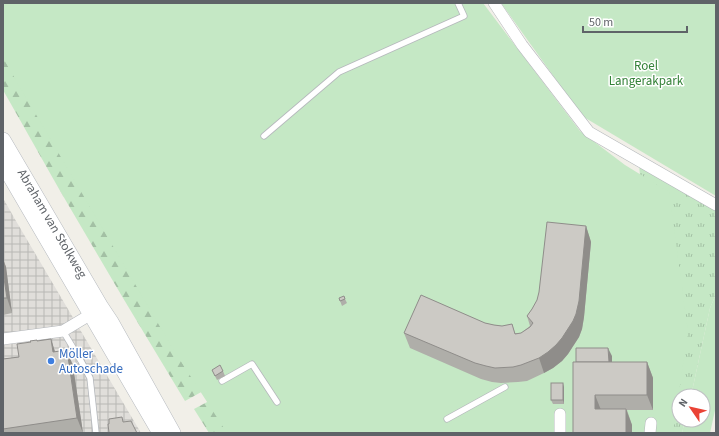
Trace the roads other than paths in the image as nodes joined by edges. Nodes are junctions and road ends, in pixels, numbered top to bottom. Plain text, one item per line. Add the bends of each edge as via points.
1 (458, 3) edge
2 (494, 3) edge
3 (264, 136) dead end
4 (3, 140) edge
5 (3, 164) edge
6 (716, 205) edge
7 (96, 311) junction
8 (63, 331) junction
9 (3, 339) edge
10 (222, 381) dead end
11 (505, 387) dead end
12 (277, 402) dead end
13 (560, 414) dead end
14 (447, 419) dead end
15 (96, 433) edge
16 (160, 433) edge
17 (173, 433) edge
18 (560, 433) edge

1 - 3 lane via 464,16 339,72
2 - 6 street via 522,45 589,132
4 - 7 street, Abraham van Stolkweg
5 - 7 street, Abraham van Stolkweg
7 - 8 street
7 - 16 street, Abraham van Stolkweg
7 - 17 street, Abraham van Stolkweg via 111,322
8 - 9 street
8 - 15 lane via 90,378
10 - 12 lane via 252,364
11 - 14 lane
13 - 18 street

